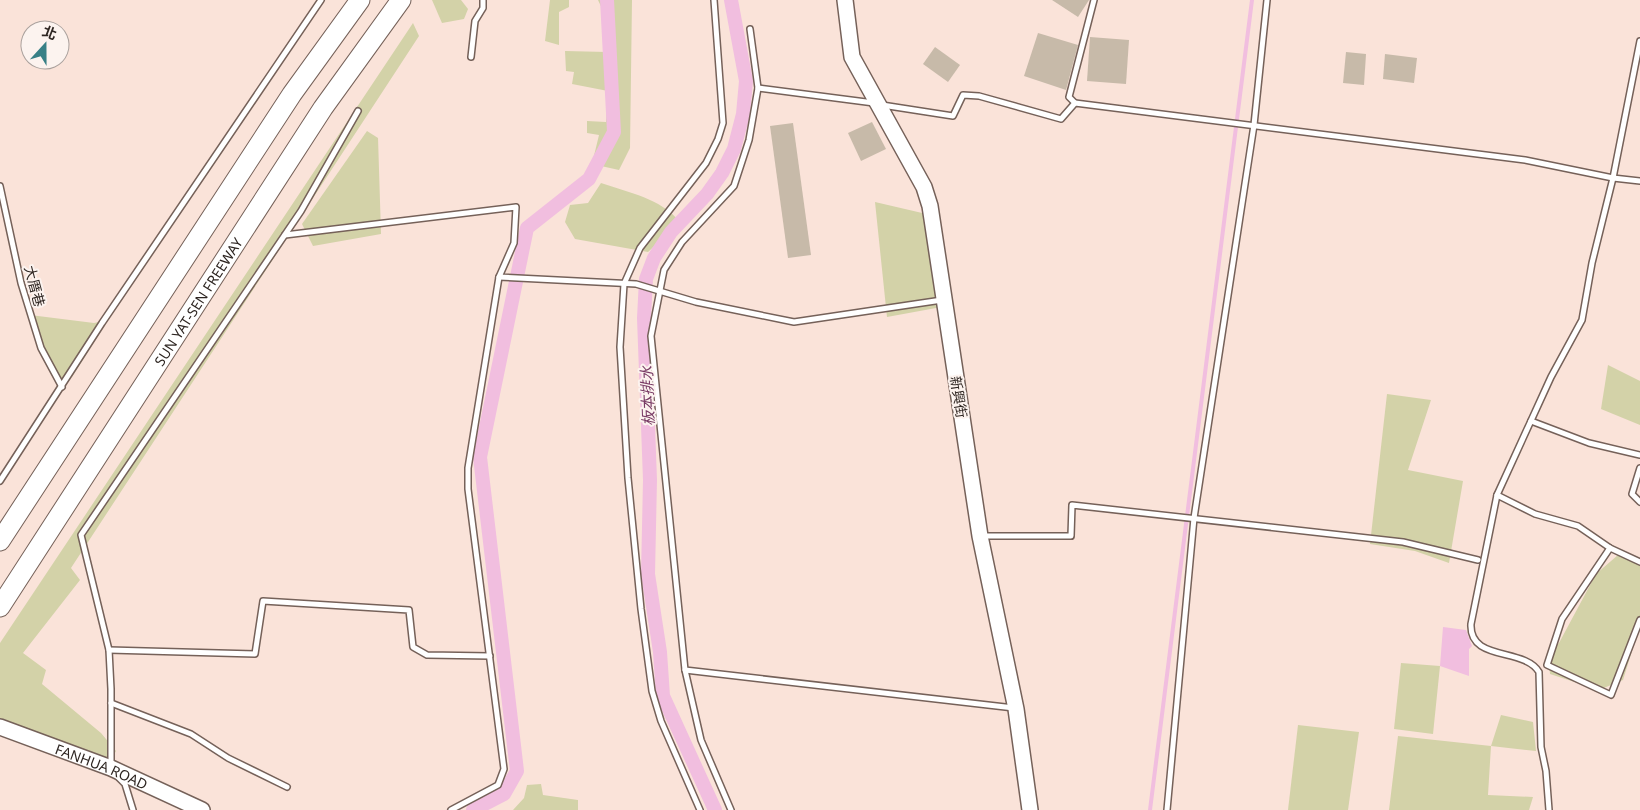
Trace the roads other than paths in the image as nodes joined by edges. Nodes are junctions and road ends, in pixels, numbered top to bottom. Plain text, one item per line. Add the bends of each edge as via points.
1 (321, 0) edge
2 (360, 0) edge
3 (402, 0) edge
4 (483, 0) edge
5 (714, 0) edge
6 (845, 0) edge
7 (1094, 0) edge
8 (1267, 0) edge
9 (750, 29) dead end
10 (1640, 41) edge
11 (471, 57) dead end
12 (758, 88) junction
13 (1075, 103) junction
14 (876, 104) junction
15 (358, 111) dead end
16 (1254, 125) junction
17 (1613, 178) junction
18 (1640, 181) edge
19 (0, 186) edge
20 (285, 235) junction
21 (499, 277) junction
22 (624, 284) junction
23 (658, 291) junction
24 (944, 299) junction
25 (62, 387) junction
26 (1531, 421) junction
27 (1640, 455) edge
28 (1640, 468) edge
29 (0, 481) edge
30 (1497, 495) junction
31 (1640, 502) edge
32 (1194, 518) junction
33 (980, 536) junction
34 (0, 541) edge
35 (1610, 548) junction
36 (1478, 560) dead end
37 (1640, 562) edge
38 (0, 607) edge
39 (1640, 620) edge
40 (109, 650) junction
41 (490, 656) junction
42 (684, 670) junction
43 (111, 703) junction
44 (1016, 709) junction
45 (0, 727) edge
46 (111, 768) junction
47 (287, 787) dead end
48 (133, 810) edge
49 (202, 810) edge
50 (451, 810) edge
51 (700, 810) edge
52 (731, 810) edge
53 (1030, 810) edge
54 (1168, 810) edge
55 (1550, 810) edge

1 - 25 lane
2 - 34 highway via 292,94
3 - 38 highway, SUN YAT-SEN FREEWAY via 324,108
4 - 11 lane via 483,8 475,21
5 - 22 lane via 723,123 718,139 706,163 640,248
6 - 14 street, 新興街 via 852,57
7 - 13 lane via 1069,97
8 - 16 lane
9 - 12 lane
10 - 17 lane
12 - 14 lane
12 - 23 lane via 749,140 734,186 682,242 664,270
13 - 14 lane via 1061,119 979,96 963,95 953,116
13 - 16 lane
14 - 24 street, 新興街 via 924,187 930,206
15 - 20 lane
16 - 17 lane via 1525,160
16 - 32 lane
17 - 18 lane
17 - 26 lane via 1582,320
19 - 25 lane, 大厝巷 via 21,283 41,348
20 - 21 lane via 516,207 514,243
20 - 40 lane via 82,535
21 - 22 lane
21 - 41 lane via 468,468
22 - 23 lane
22 - 51 lane via 620,347 628,478 652,691 661,721
23 - 24 lane via 794,322
23 - 42 lane via 651,336
24 - 33 street, 新興街
25 - 29 lane
26 - 27 lane via 1589,443
26 - 30 lane
28 - 31 lane via 1632,494
30 - 35 lane via 1535,514 1578,526
30 - 55 lane via 1471,630 1475,641 1482,647 1528,662 1539,672 1541,748
32 - 33 lane via 1072,505 1072,536
32 - 36 lane via 1403,542
32 - 54 lane
33 - 44 street, 新興街
35 - 37 lane
35 - 39 lane via 1562,619 1547,665 1611,695
40 - 41 lane via 255,654 264,601 409,610 412,647 426,655
40 - 43 lane
41 - 50 lane via 504,769 498,785
42 - 44 lane
42 - 52 lane via 701,740
43 - 46 lane
43 - 47 lane via 191,734 228,758
44 - 53 street, 新興街
45 - 46 street, FANHUA ROAD
46 - 48 lane via 124,784
46 - 49 street, FANHUA ROAD

